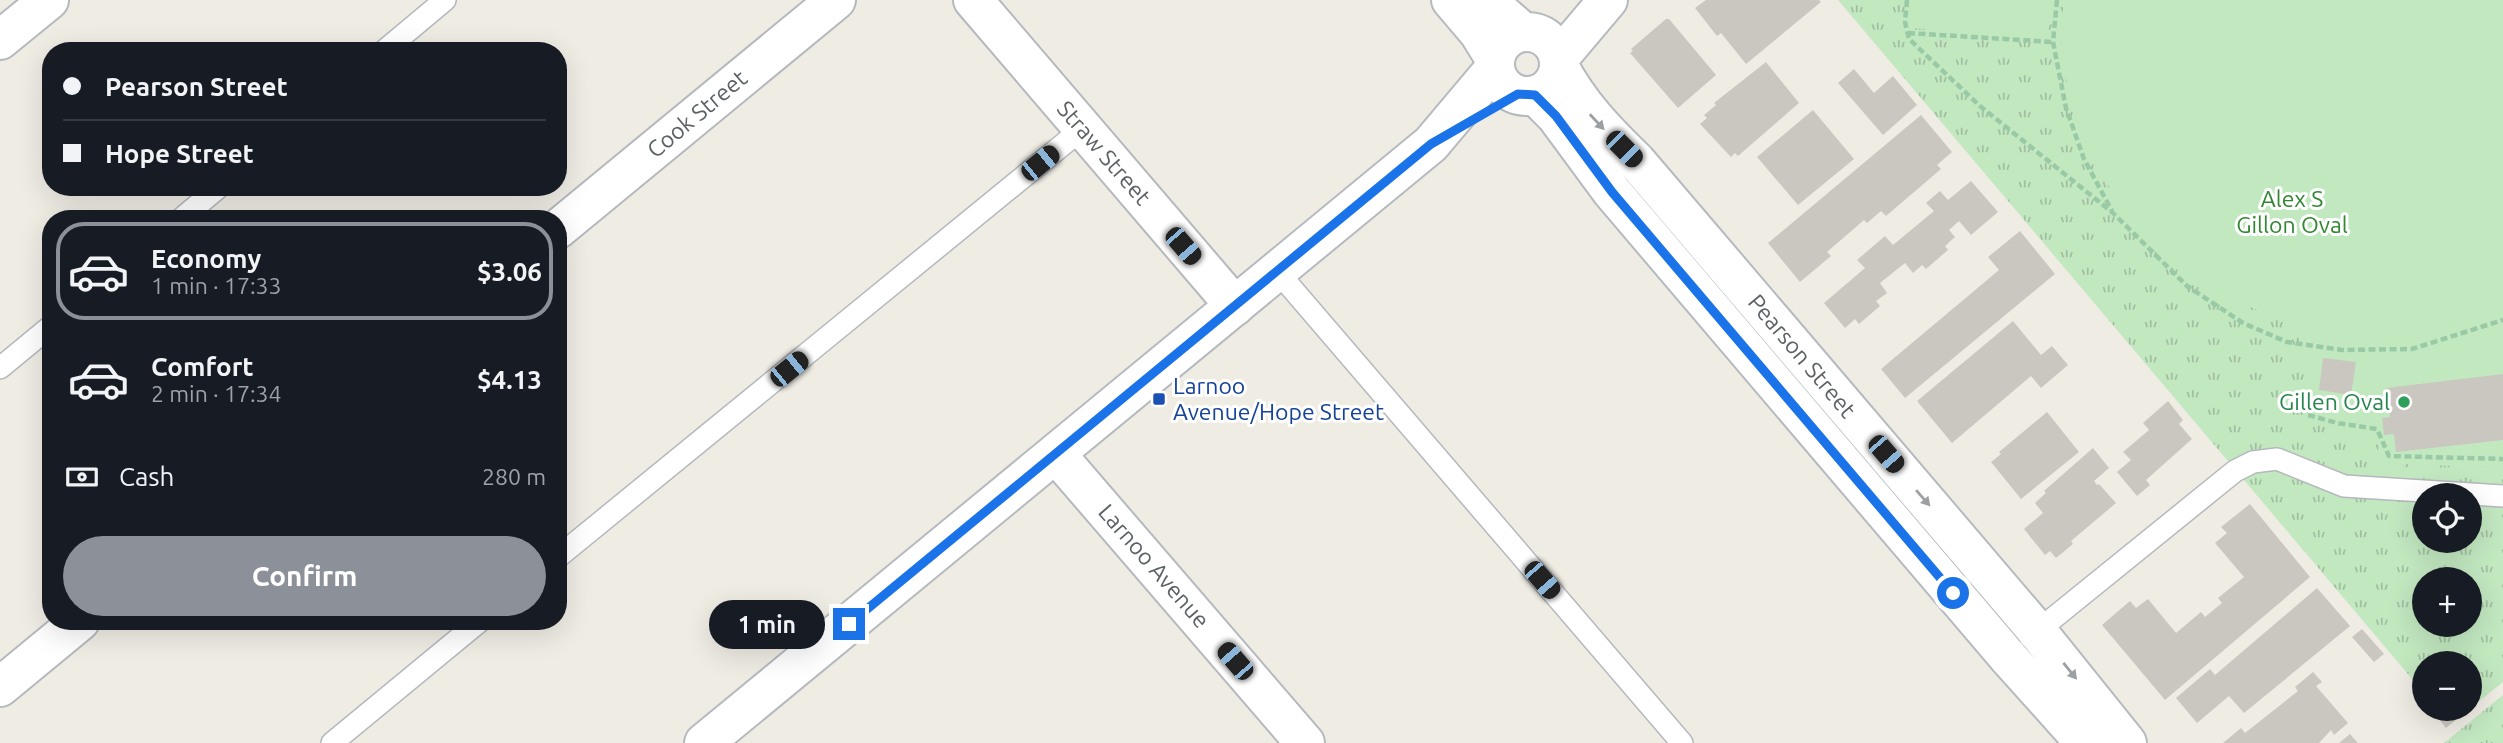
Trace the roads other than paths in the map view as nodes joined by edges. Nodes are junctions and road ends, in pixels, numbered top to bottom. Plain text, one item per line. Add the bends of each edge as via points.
1 (49, 0) edge
2 (445, 0) edge
3 (836, 0) edge
4 (973, 0) edge
5 (1451, 0) edge
6 (1486, 0) edge
7 (1601, 0) edge
8 (1608, 0) edge
9 (0, 40) edge
10 (395, 42) edge
11 (1545, 48) junction
12 (1511, 79) junction
13 (1082, 129) junction
14 (208, 196) edge
15 (192, 210) edge
16 (567, 222) edge
17 (1277, 271) junction
18 (1235, 306) junction
19 (42, 333) edge
20 (0, 368) edge
21 (1056, 454) junction
22 (2503, 496) edge
23 (567, 550) edge
24 (69, 630) edge
25 (469, 630) edge
26 (2037, 631) junction
27 (2007, 656) junction
28 (0, 687) edge
29 (331, 743) edge
30 (705, 743) edge
31 (1306, 743) edge
32 (1682, 743) edge
33 (2085, 743) edge
34 (2127, 743) edge

1 - 9 street
2 - 10 lane
3 - 16 street, Cook Street
4 - 13 street, Straw Street
5 - 12 street, Pearson Street
6 - 11 street, Pearson Street
7 - 11 street
8 - 11 street
11 - 12 street via 1557,76 1551,84
11 - 12 street via 1505,41 1499,49
11 -> 26 street, Pearson Street via 1591,116 1636,161
12 - 17 street
12 - 27 street, Pearson Street via 1563,123 1612,192
13 - 18 street, Straw Street
13 - 23 lane
14 - 15 lane
17 - 18 street
17 - 32 lane
18 - 21 street
19 - 20 lane
21 - 30 street
21 - 31 street, Larnoo Avenue
22 - 26 lane via 2343,486 2277,459 2253,462 2235,471
24 - 28 street
25 - 29 lane
26 - 27 lane
26 -> 34 street, Pearson Street
27 - 33 street, Pearson Street

